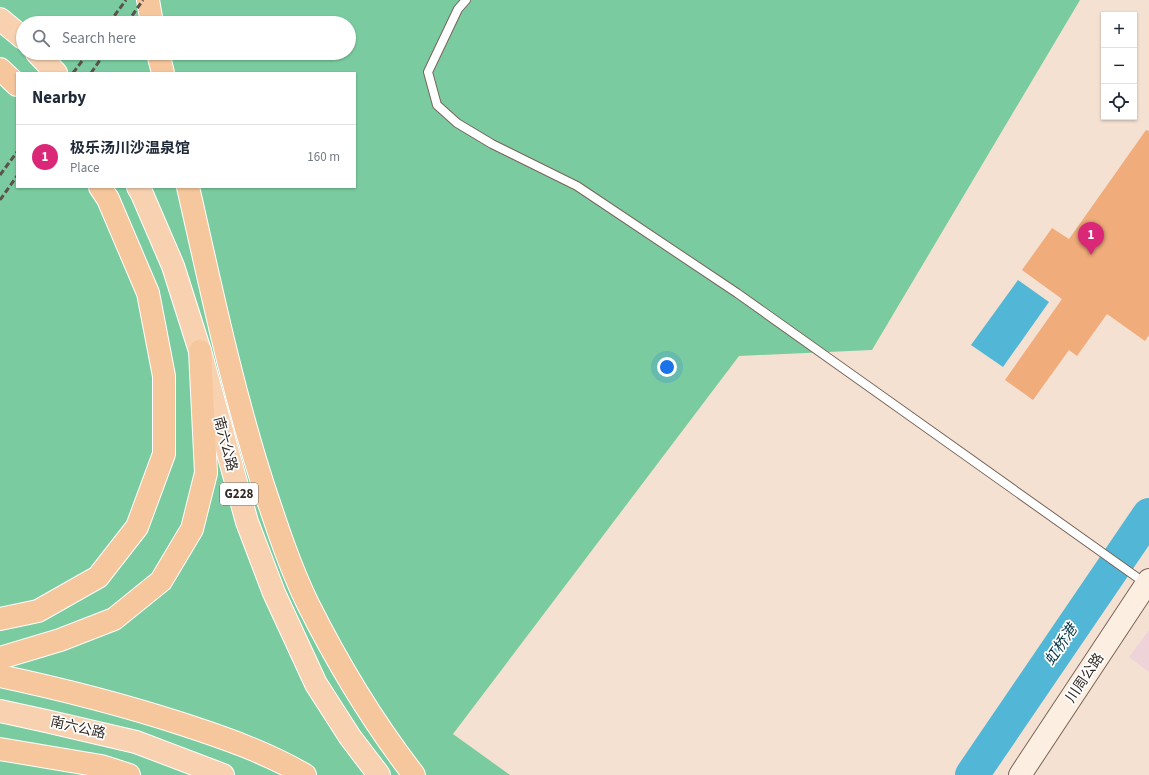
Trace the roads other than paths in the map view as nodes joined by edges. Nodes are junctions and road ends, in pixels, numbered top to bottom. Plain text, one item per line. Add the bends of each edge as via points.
1 (148, 0) edge
2 (466, 0) edge
3 (151, 16) edge
4 (0, 19) edge
5 (16, 32) edge
6 (44, 60) edge
7 (160, 60) edge
8 (0, 68) edge
9 (55, 72) edge
10 (163, 72) edge
11 (16, 84) edge
12 (101, 188) edge
13 (139, 188) edge
14 (188, 188) edge
15 (200, 351) junction
16 (1148, 582) edge
17 (0, 619) edge
18 (0, 658) edge
19 (0, 676) edge
20 (0, 711) edge
21 (0, 749) edge
22 (128, 775) edge
23 (223, 775) edge
24 (305, 775) edge
25 (379, 775) edge
26 (414, 775) edge
27 (1020, 775) edge

1 - 3 highway
2 - 16 lane via 458,9 428,72 437,105 457,123 492,144 577,186 737,293 1091,545
4 - 5 highway
6 - 9 highway
7 - 10 highway
8 - 11 highway
12 - 17 highway via 108,199 148,293 164,376 164,454 137,527 98,577 38,611
13 - 15 highway, 南六公路 / G228 via 173,266
14 - 26 highway via 226,355 252,451 277,529 308,603 345,674 387,740
15 - 18 highway via 206,473 192,529 161,581 114,619 60,640
15 - 25 highway, 南六公路 / G228 via 247,522 274,593 316,684 350,737
16 - 27 main road, 川周公路
19 - 24 highway via 65,690 210,733 288,765
20 - 23 highway, 南六公路 via 136,742
21 - 22 highway via 101,766

